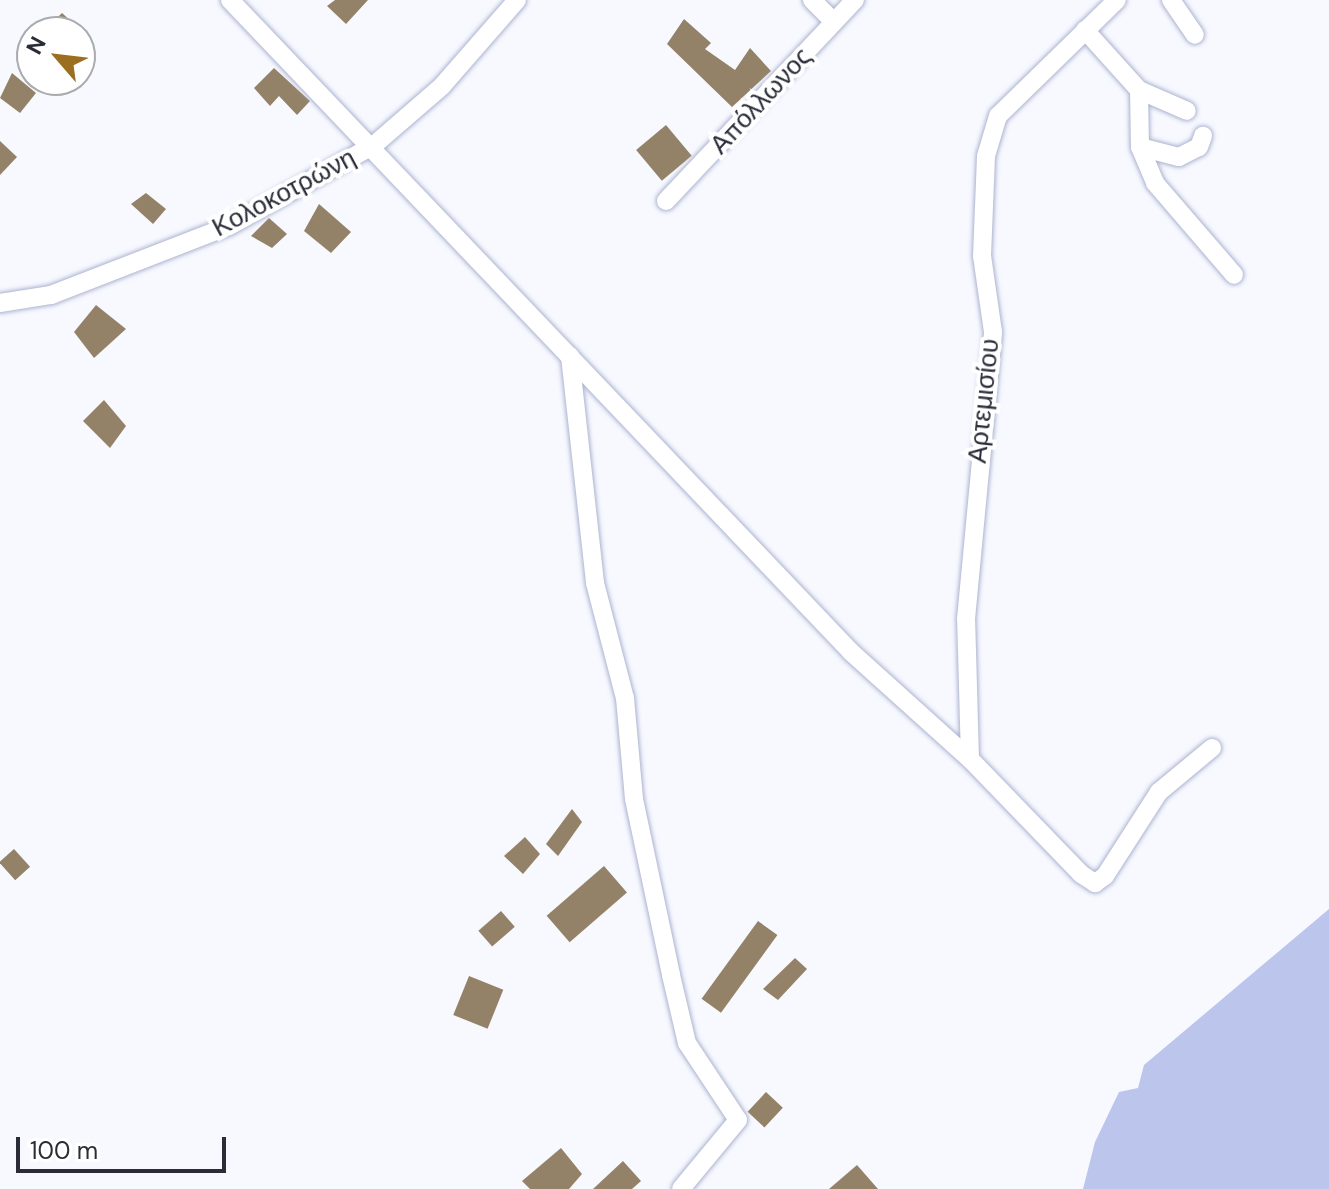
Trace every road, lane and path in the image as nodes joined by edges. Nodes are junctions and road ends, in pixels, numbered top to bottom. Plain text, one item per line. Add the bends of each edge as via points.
1 (230, 0) edge
2 (517, 0) edge
3 (812, 0) edge
4 (855, 0) edge
5 (1117, 0) edge
6 (1171, 0) edge
7 (834, 22) junction
8 (1085, 30) junction
9 (1195, 35) dead end
10 (1139, 90) junction
11 (1187, 111) dead end
12 (1203, 136) dead end
13 (374, 145) junction
14 (1140, 147) junction
15 (666, 201) dead end
16 (1234, 275) dead end
17 (0, 303) edge
18 (570, 353) junction
19 (1212, 748) dead end
20 (970, 759) junction
21 (681, 1189) edge

1 - 13 street
2 - 13 street, Κολοκοτρώνη via 442,86
3 - 7 street
4 - 7 street, Απόλλωνος
5 - 8 street, Αρτεμισίου
6 - 9 street
7 - 15 street, Απόλλωνος
8 - 10 street
8 - 20 street, Αρτεμισίου via 998,116 986,156 982,256 993,332 966,619
10 - 11 street
10 - 14 street
12 - 14 street via 1199,147 1179,157
13 - 17 street, Κολοκοτρώνη via 229,226 51,295
13 - 18 street
14 - 16 street via 1155,183
18 - 20 street via 851,652
18 - 21 street via 595,583 625,698 634,799 671,975 687,1043 738,1120
19 - 20 street via 1159,792 1095,883

